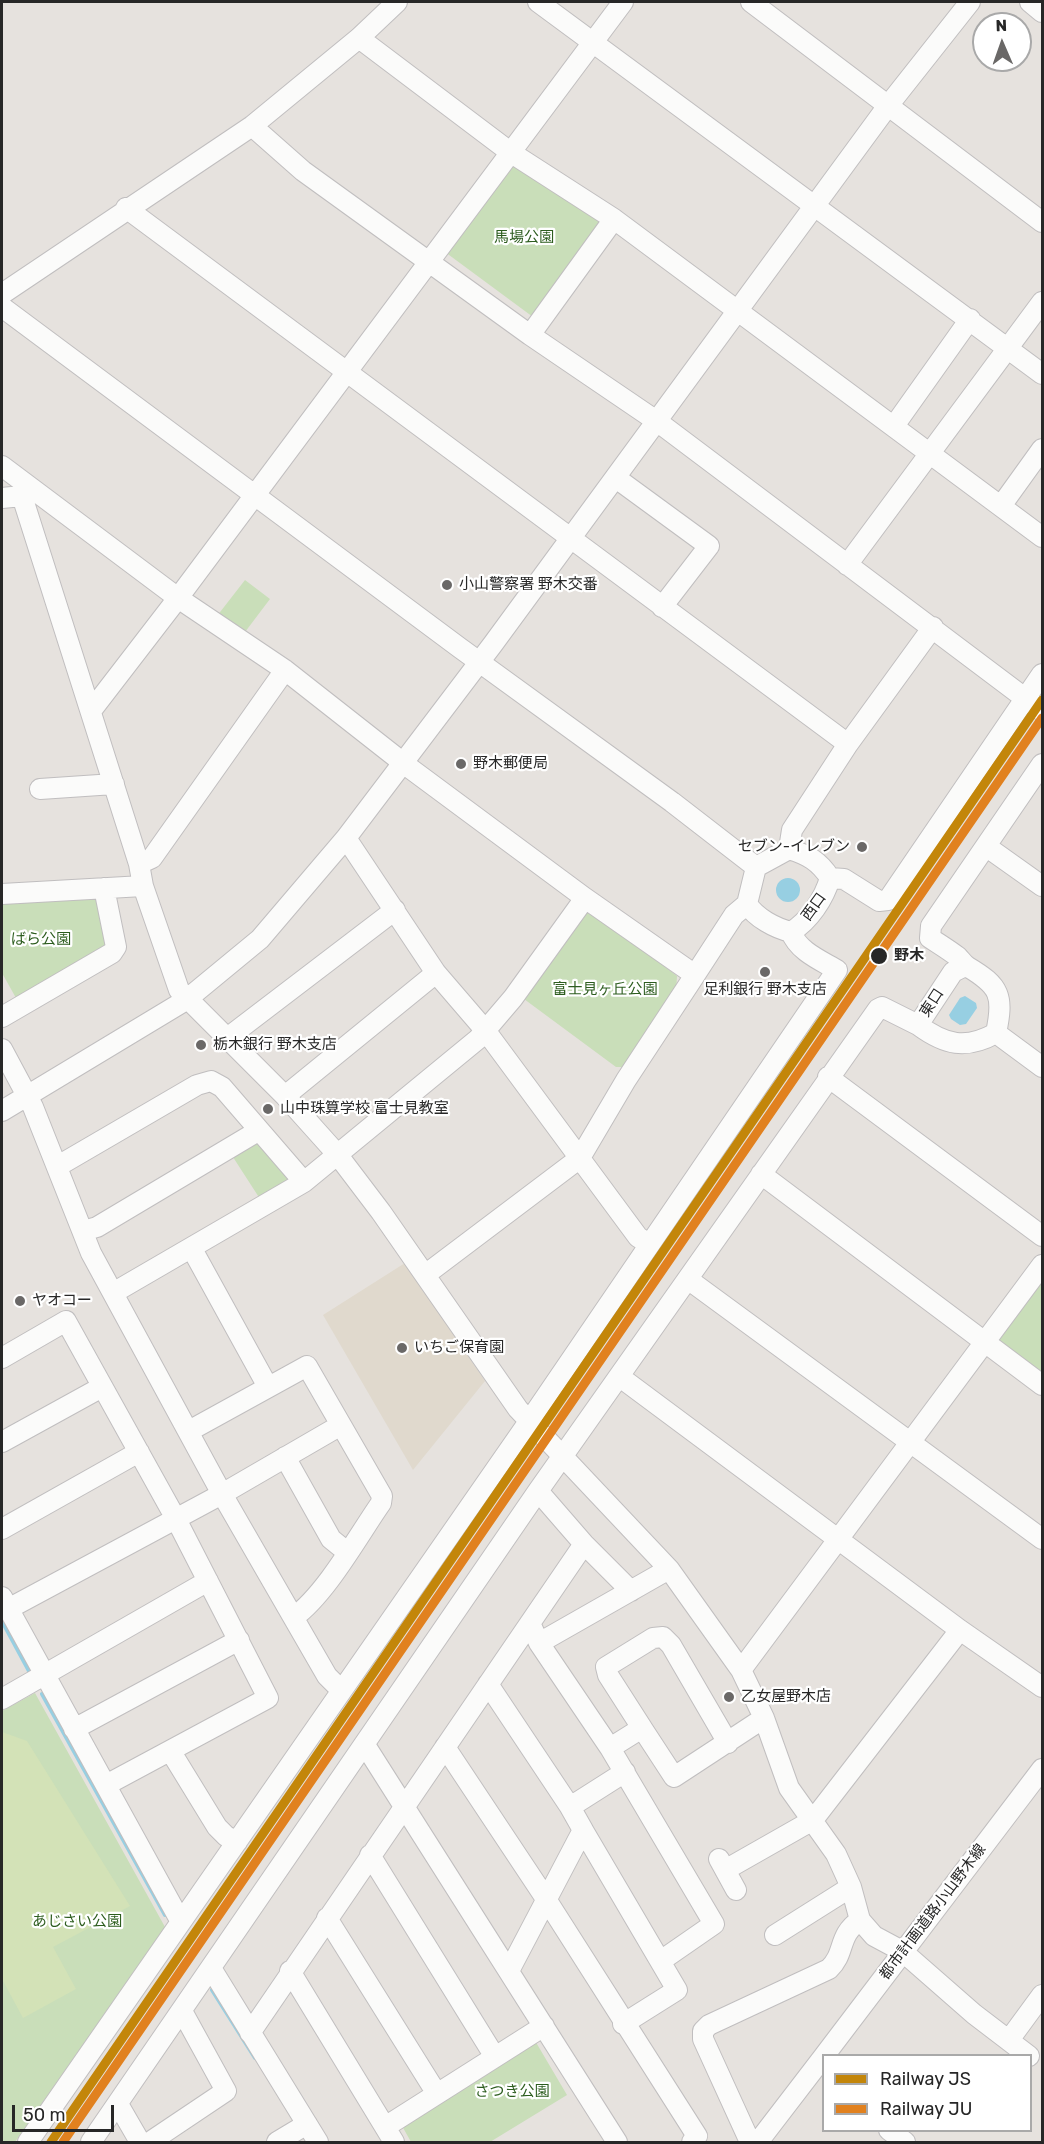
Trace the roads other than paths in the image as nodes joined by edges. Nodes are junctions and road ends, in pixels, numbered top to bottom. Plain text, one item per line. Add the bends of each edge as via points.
1 (397, 2) edge
2 (538, 2) edge
3 (623, 2) edge
4 (751, 2) edge
5 (970, 2) edge
6 (1030, 2) edge
7 (1042, 12) edge
8 (359, 38) junction
9 (593, 41) junction
10 (887, 107) junction
11 (252, 126) junction
12 (510, 152) junction
13 (813, 207) junction
14 (126, 208) junction
15 (614, 219) junction
16 (1042, 222) edge
17 (430, 260) junction
18 (2, 294) edge
19 (1042, 302) edge
20 (2, 307) edge
21 (738, 311) junction
22 (970, 319) junction
23 (530, 335) junction
24 (1007, 349) junction
25 (346, 373) junction
26 (1042, 374) edge
27 (658, 422) junction
28 (894, 426) junction
29 (1042, 448) edge
30 (931, 453) junction
31 (2, 466) edge
32 (616, 478) junction
33 (26, 492) junction
34 (255, 495) junction
35 (2, 498) edge
36 (1001, 506) junction
37 (1042, 537) edge
38 (571, 538) junction
39 (847, 565) junction
40 (178, 598) junction
41 (662, 607) junction
42 (933, 627) junction
43 (479, 661) junction
44 (285, 670) junction
45 (1042, 674) edge
46 (1026, 699) junction
47 (91, 711) junction
48 (1042, 711) edge
49 (848, 744) junction
50 (403, 762) junction
51 (1042, 765) edge
52 (114, 784) junction
53 (40, 789) dead end
54 (346, 838) junction
55 (987, 847) junction
56 (789, 849) junction
57 (139, 864) junction
58 (756, 867) junction
59 (830, 878) junction
60 (143, 886) junction
61 (1042, 886) edge
62 (104, 888) junction
63 (2, 894) edge
64 (585, 898) junction
65 (747, 904) junction
66 (395, 910) junction
67 (790, 932) junction
68 (965, 966) junction
69 (436, 973) junction
70 (695, 975) junction
71 (186, 999) junction
72 (2, 1017) edge
73 (918, 1025) junction
74 (485, 1030) junction
75 (996, 1033) junction
76 (226, 1039) junction
77 (2, 1049) edge
78 (1042, 1067) edge
79 (828, 1077) junction
80 (27, 1095) junction
81 (285, 1096) junction
82 (2, 1111) edge
83 (258, 1131) junction
84 (337, 1154) junction
85 (580, 1158) junction
86 (58, 1166) junction
87 (761, 1174) junction
88 (304, 1182) junction
89 (83, 1231) junction
90 (1042, 1236) edge
91 (649, 1244) junction
92 (192, 1250) junction
93 (1042, 1265) edge
94 (424, 1275) junction
95 (689, 1280) junction
96 (113, 1293) junction
97 (983, 1343) junction
98 (2, 1358) edge
99 (620, 1377) junction
100 (1042, 1384) edge
101 (102, 1387) junction
102 (268, 1388) junction
103 (530, 1420) junction
104 (341, 1425) junction
105 (189, 1431) junction
106 (2, 1442) edge
107 (910, 1442) junction
108 (139, 1452) junction
109 (563, 1456) junction
110 (285, 1457) junction
111 (538, 1491) junction
112 (222, 1494) junction
113 (176, 1519) junction
114 (2, 1529) edge
115 (1042, 1539) edge
116 (839, 1540) junction
117 (584, 1544) junction
118 (347, 1552) junction
119 (669, 1569) junction
120 (208, 1581) junction
121 (631, 1590) junction
122 (5, 1603) edge
123 (294, 1617) junction
124 (530, 1623) junction
125 (960, 1630) junction
126 (239, 1640) junction
127 (539, 1643) junction
128 (741, 1670) junction
129 (44, 1674) junction
130 (488, 1684) junction
131 (1042, 1687) edge
132 (340, 1690) junction
133 (2, 1699) edge
134 (764, 1718) junction
135 (642, 1728) junction
136 (74, 1729) junction
137 (728, 1743) junction
138 (365, 1745) junction
139 (445, 1747) junction
140 (610, 1748) junction
141 (171, 1752) junction
142 (1042, 1768) edge
143 (625, 1772) junction
144 (106, 1785) junction
145 (404, 1806) junction
146 (570, 1807) junction
147 (813, 1820) junction
148 (583, 1830) junction
149 (237, 1842) junction
150 (370, 1855) junction
151 (851, 1887) junction
152 (736, 1890) dead end
153 (546, 1899) junction
154 (327, 1918) junction
155 (860, 1920) junction
156 (181, 1922) junction
157 (775, 1935) dead end
158 (902, 1951) junction
159 (662, 1960) junction
160 (211, 1968) junction
161 (510, 1969) junction
162 (290, 1971) junction
163 (1042, 1995) edge
164 (182, 2011) junction
165 (623, 2024) junction
166 (544, 2026) junction
167 (250, 2033) junction
168 (1009, 2040) junction
169 (825, 2054) edge
170 (1027, 2054) edge
171 (495, 2057) junction
172 (822, 2062) edge
173 (817, 2077) edge
174 (437, 2094) junction
175 (118, 2104) junction
176 (307, 2124) junction
177 (892, 2132) edge
178 (389, 2135) edge
179 (28, 2142) edge
180 (91, 2142) edge
181 (140, 2142) edge
182 (150, 2142) edge
183 (277, 2142) edge
184 (318, 2142) edge
185 (617, 2142) edge
186 (692, 2142) edge
187 (750, 2142) edge
188 (758, 2142) edge
189 (905, 2142) edge

1 - 8 street
2 - 9 street
3 - 9 street
4 - 10 street
5 - 10 street
6 - 7 street
8 - 11 street
8 - 12 street
9 - 12 street
9 - 13 street
10 - 13 street
10 - 16 street
11 - 14 street
11 - 17 street via 303,171
12 - 15 street
12 - 17 street
13 - 21 street
13 - 22 street
14 - 18 street
14 - 25 street
15 - 21 street
15 - 23 street
17 - 23 street
17 - 25 street
19 - 24 street
20 - 34 street
21 - 27 street
21 - 28 street
22 - 24 street
22 - 28 street
23 - 27 street
24 - 26 street
24 - 30 street
25 - 34 street
25 - 38 street
27 - 32 street
27 - 39 street
28 - 30 street
29 - 36 street
30 - 36 street
30 - 39 street
31 - 33 street
32 - 38 street
32 - 41 street via 709,546
33 - 35 street
33 - 40 street
33 - 47 street
34 - 40 street
34 - 43 street
36 - 37 street
38 - 41 street
38 - 43 street
39 - 42 street
40 - 44 street
40 - 47 street
41 - 49 street
42 - 46 street
42 - 49 street
43 - 50 street
43 - 58 street
44 - 50 street
44 - 57 street via 152,858
45 - 46 street
46 - 48 street
46 - 59 street via 888,900 879,901 844,879
47 - 52 street
49 - 56 street via 792,830
50 - 54 street
50 - 64 street
51 - 55 street
52 - 53 street
52 - 57 street
54 - 66 street
54 - 71 street via 260,939
55 - 61 street
55 - 68 street via 929,932 930,938
56 - 58 street
56 - 59 street, 西口 via 820,864
57 - 60 street
58 - 65 street
59 - 67 street, 西口 via 827,890 808,918
60 - 62 street
60 - 71 street via 175,982
62 - 63 street
62 - 72 street via 116,947 112,953
64 - 70 street
64 - 74 street
65 - 67 street, 西口 via 779,929
65 - 70 street via 734,915
66 - 69 street
66 - 76 street
67 - 91 street via 803,949 837,970
68 - 73 street, 東口 via 953,972
68 - 75 street via 993,983 999,1000
69 - 74 street
69 - 81 street
70 - 85 street
71 - 76 street
71 - 80 street
73 - 75 street, 東口 via 953,1045 965,1045
73 - 79 street via 882,1007 878,1009
74 - 84 street
74 - 85 street
75 - 78 street
76 - 81 street
77 - 80 street
79 - 87 street
79 - 90 street
80 - 82 street
80 - 86 street
81 - 84 street
83 - 86 street via 222,1086 211,1081 197,1085
83 - 88 street
83 - 89 street via 97,1227
84 - 88 street
84 - 94 street
85 - 91 street via 638,1238
85 - 94 street
86 - 89 street
87 - 95 street
87 - 97 street
88 - 92 street
89 - 96 street
91 - 103 street
92 - 96 street
92 - 102 street
93 - 97 street
94 - 103 street via 518,1409
95 - 99 street
95 - 107 street
96 - 105 street
97 - 100 street
97 - 107 street
98 - 101 street via 66,1321
99 - 109 street
99 - 116 street
101 - 106 street
101 - 108 street
102 - 104 street via 307,1366
102 - 105 street
103 - 109 street
103 - 132 street
104 - 110 street
104 - 118 street via 382,1496
105 - 112 street
107 - 115 street
107 - 116 street
108 - 113 street
108 - 114 street
109 - 111 street
109 - 119 street
110 - 112 street
110 - 118 street via 332,1539
111 - 117 street
111 - 138 street
112 - 113 street
112 - 123 street
113 - 120 street
113 - 122 street
116 - 125 street
116 - 128 street
117 - 121 street
117 - 124 street
118 - 123 street via 306,1609
119 - 121 street
119 - 128 street
120 - 126 street
120 - 129 street
121 - 127 street
122 - 129 street
123 - 132 street via 327,1676
124 - 127 street
124 - 130 street
125 - 131 street
125 - 147 street
126 - 136 street
126 - 141 street via 268,1698
127 - 140 street
128 - 134 street
129 - 133 street
129 - 136 street
130 - 139 street
130 - 146 street
132 - 149 street
134 - 137 street
134 - 147 street via 789,1788
135 - 137 street via 674,1777
135 - 137 street via 606,1668 653,1638 663,1637
135 - 140 street
136 - 144 street
138 - 145 street
138 - 160 street
139 - 145 street
139 - 153 street
140 - 143 street
141 - 144 street
141 - 149 street via 217,1827
142 - 158 street, 都市計画道路小山野木線
143 - 146 street
143 - 159 street via 714,1924
144 - 156 street
145 - 150 street
145 - 161 street
146 - 148 street
147 - 151 street via 836,1854
147 - 152 street via 722,1865
148 - 153 street
148 - 159 street
149 - 156 street
150 - 154 street
150 - 171 street
151 - 155 street
151 - 157 street
153 - 161 street
153 - 165 street
154 - 162 street
154 - 174 street
155 - 158 street via 874,1936
155 - 187 street via 848,1929 830,1969 703,2031 703,2039
156 - 179 street
158 - 168 street
158 - 169 street, 都市計画道路小山野木線
159 - 165 street via 677,1990
160 - 164 street
160 - 167 street
161 - 166 street
162 - 167 street
162 - 178 street
163 - 168 street
164 - 175 street
164 - 182 street via 226,2091
165 - 186 street via 697,2136
166 - 171 street
166 - 185 street
167 - 176 street
168 - 170 street
171 - 174 street
172 - 173 street, 都市計画道路小山野木線
173 - 188 street, 都市計画道路小山野木線
174 - 178 street
175 - 180 street
175 - 181 street
176 - 183 street
176 - 184 street
177 - 189 street

